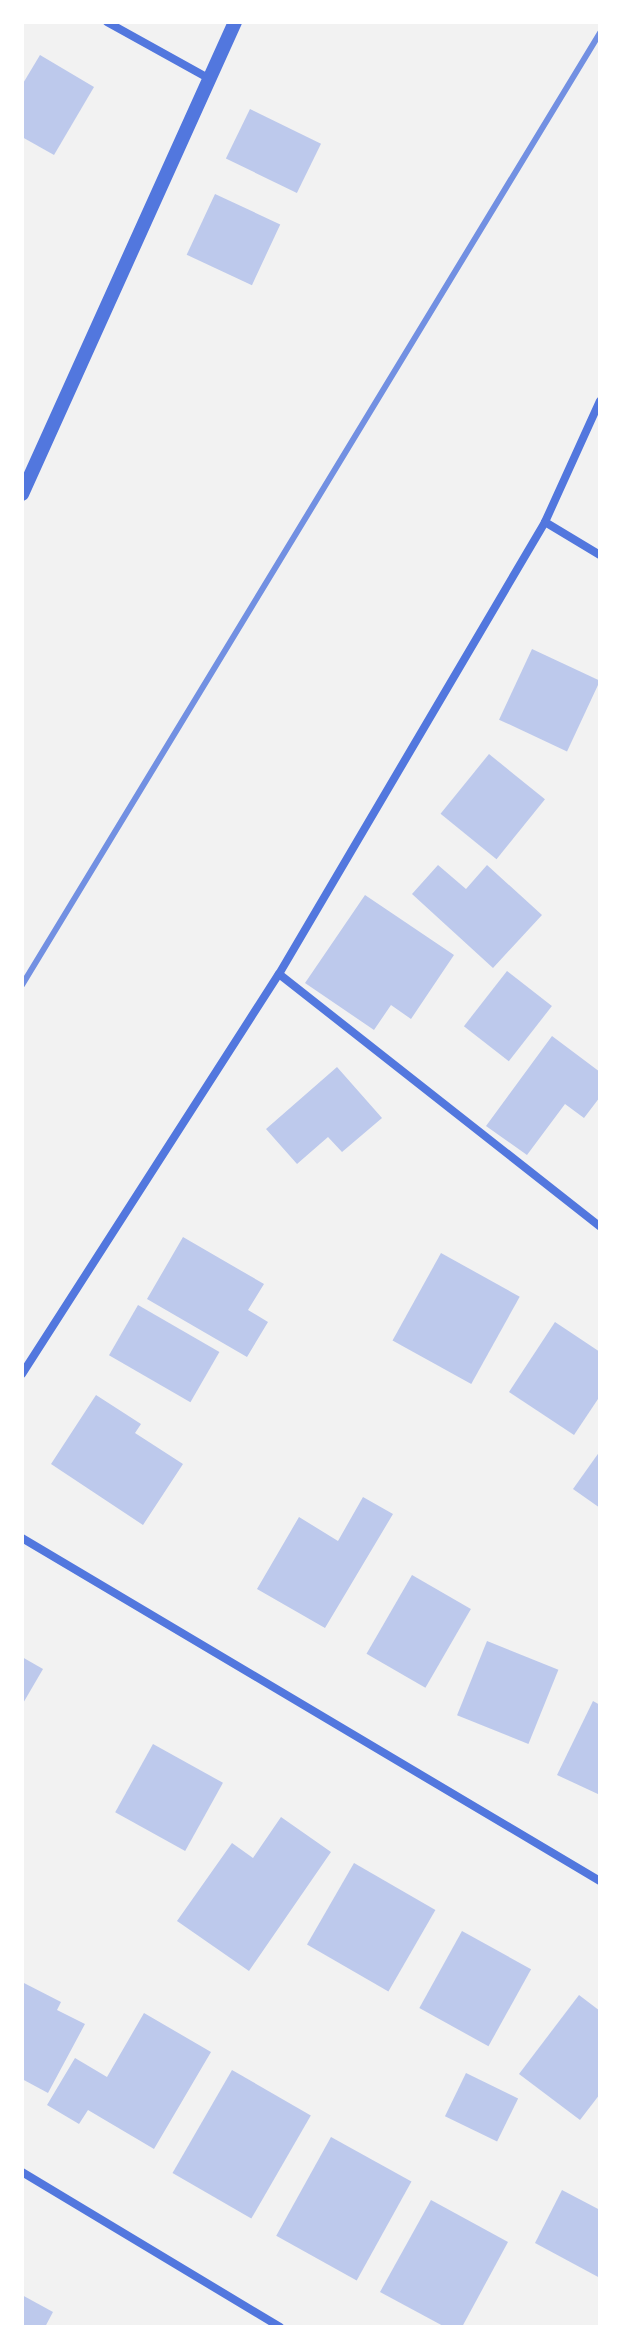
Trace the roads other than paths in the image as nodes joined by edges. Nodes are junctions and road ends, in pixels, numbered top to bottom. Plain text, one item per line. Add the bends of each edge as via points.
1 (107, 22) edge
2 (235, 22) edge
3 (208, 78) junction
4 (600, 401) edge
5 (22, 494) edge
6 (545, 522) junction
7 (600, 555) edge
8 (279, 974) junction
9 (600, 1227) edge
10 (22, 1374) edge
11 (22, 1538) edge
12 (600, 1881) edge
13 (22, 2172) edge
14 (280, 2327) edge

1 - 3 street
2 - 3 street
3 - 5 street
4 - 6 street
6 - 7 street
6 - 8 street
8 - 9 street
8 - 10 street
11 - 12 street
13 - 14 street

